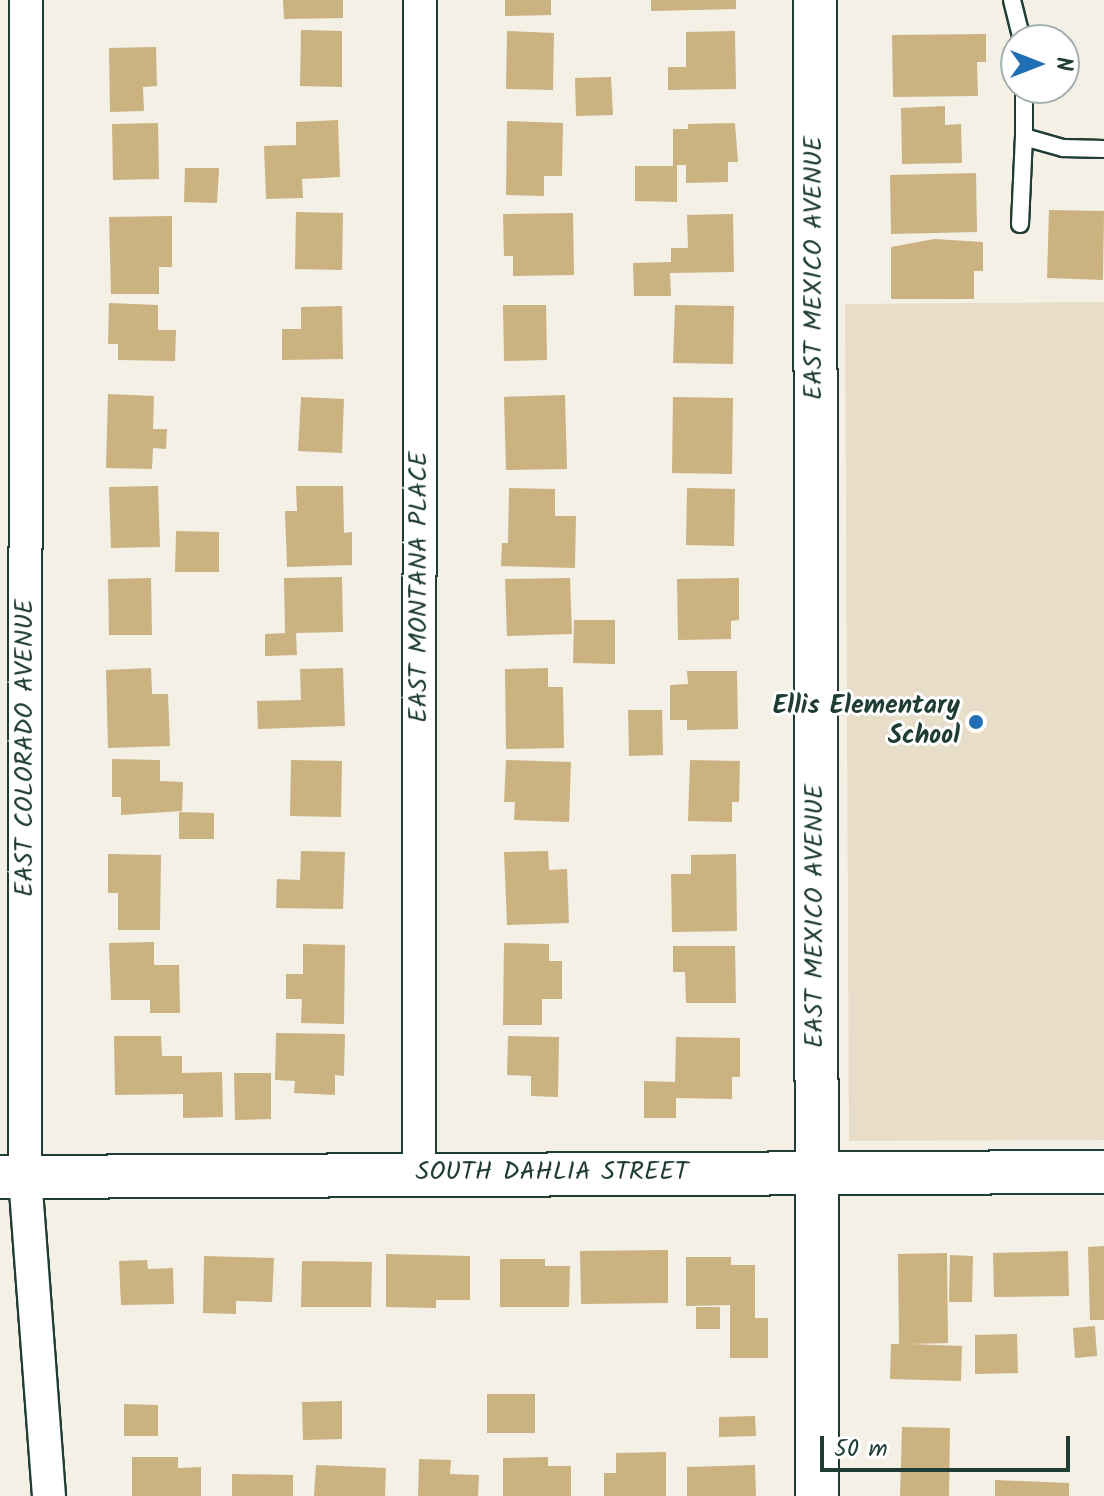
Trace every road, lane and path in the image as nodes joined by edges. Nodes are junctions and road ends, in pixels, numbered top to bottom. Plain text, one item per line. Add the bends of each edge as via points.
1 (26, 0) edge
2 (420, 0) edge
3 (815, 0) edge
4 (1012, 0) edge
5 (1018, 24) edge
6 (1024, 104) edge
7 (1024, 137) junction
8 (1104, 149) edge
9 (1020, 224) dead end
10 (1104, 1172) edge
11 (419, 1173) junction
12 (816, 1174) junction
13 (13, 1177) edge
14 (49, 1496) edge
15 (817, 1496) edge

1 - 13 street, EAST COLORADO AVENUE
2 - 11 street, EAST MONTANA PLACE
3 - 12 street, EAST MEXICO AVENUE
4 - 5 lane
6 - 7 lane
7 - 8 lane via 1063,148
7 - 9 lane
10 - 12 street, SOUTH DAHLIA STREET
11 - 12 street, SOUTH DAHLIA STREET
11 - 13 street, SOUTH DAHLIA STREET
12 - 15 street, EAST MEXICO AVENUE
13 - 14 street, EAST COLORADO AVENUE

